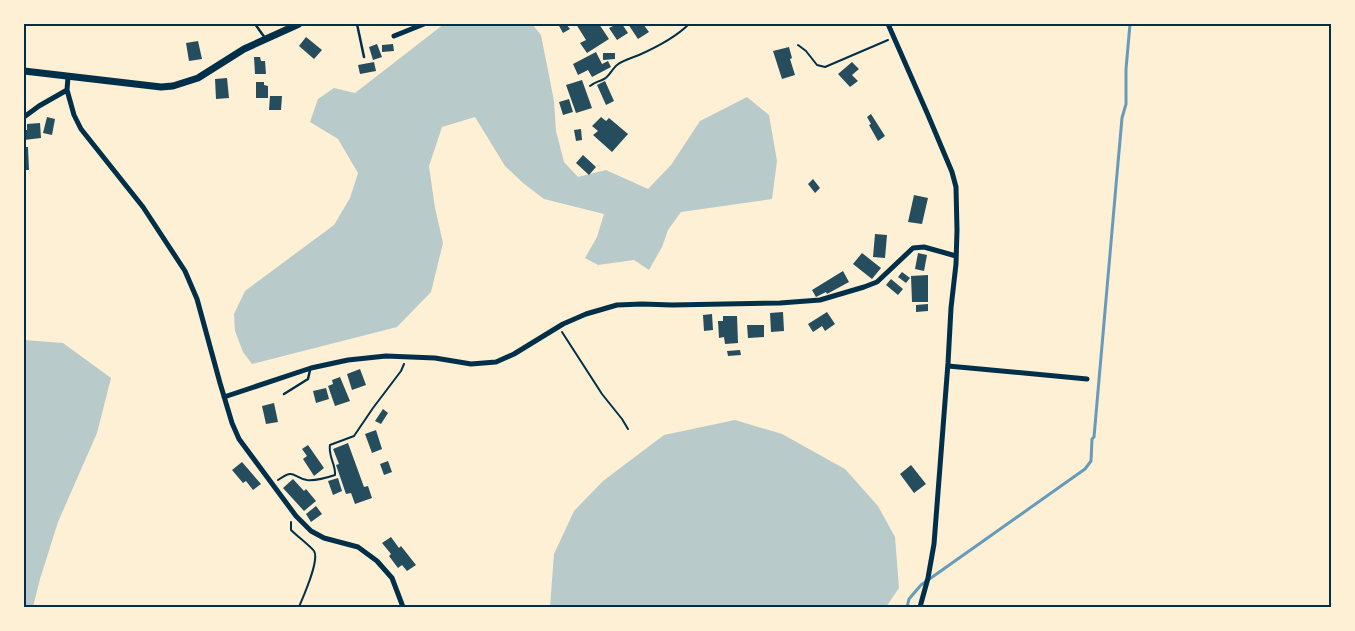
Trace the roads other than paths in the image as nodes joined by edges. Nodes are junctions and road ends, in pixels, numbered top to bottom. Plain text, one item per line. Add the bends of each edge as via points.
1 (255, 24) edge
2 (299, 24) edge
3 (356, 24) edge
4 (424, 24) edge
5 (888, 24) edge
6 (394, 36) dead end
7 (266, 40) junction
8 (364, 56) dead end
9 (24, 71) edge
10 (68, 77) junction
11 (67, 90) junction
12 (24, 117) edge
13 (956, 256) junction
14 (948, 366) junction
15 (311, 368) junction
16 (1087, 379) dead end
17 (284, 394) dead end
18 (224, 397) junction
19 (403, 607) edge
20 (920, 607) edge

1 - 7 lane
2 - 7 street
3 - 8 lane
4 - 6 street
5 - 13 street via 952,172 956,187
7 - 10 street via 244,49 198,78 174,86
9 - 10 street
10 - 11 street
11 - 12 street
11 - 18 street via 81,129 143,207 185,270 197,299
13 - 14 street
13 - 15 street via 924,247 913,248 876,282 820,300 617,306 586,314 514,354 485,364 386,356
14 - 16 street
14 - 20 street via 934,544
15 - 17 lane via 308,379
15 - 18 street
18 - 19 street via 239,439 296,516 311,531 358,547 377,561 392,578

